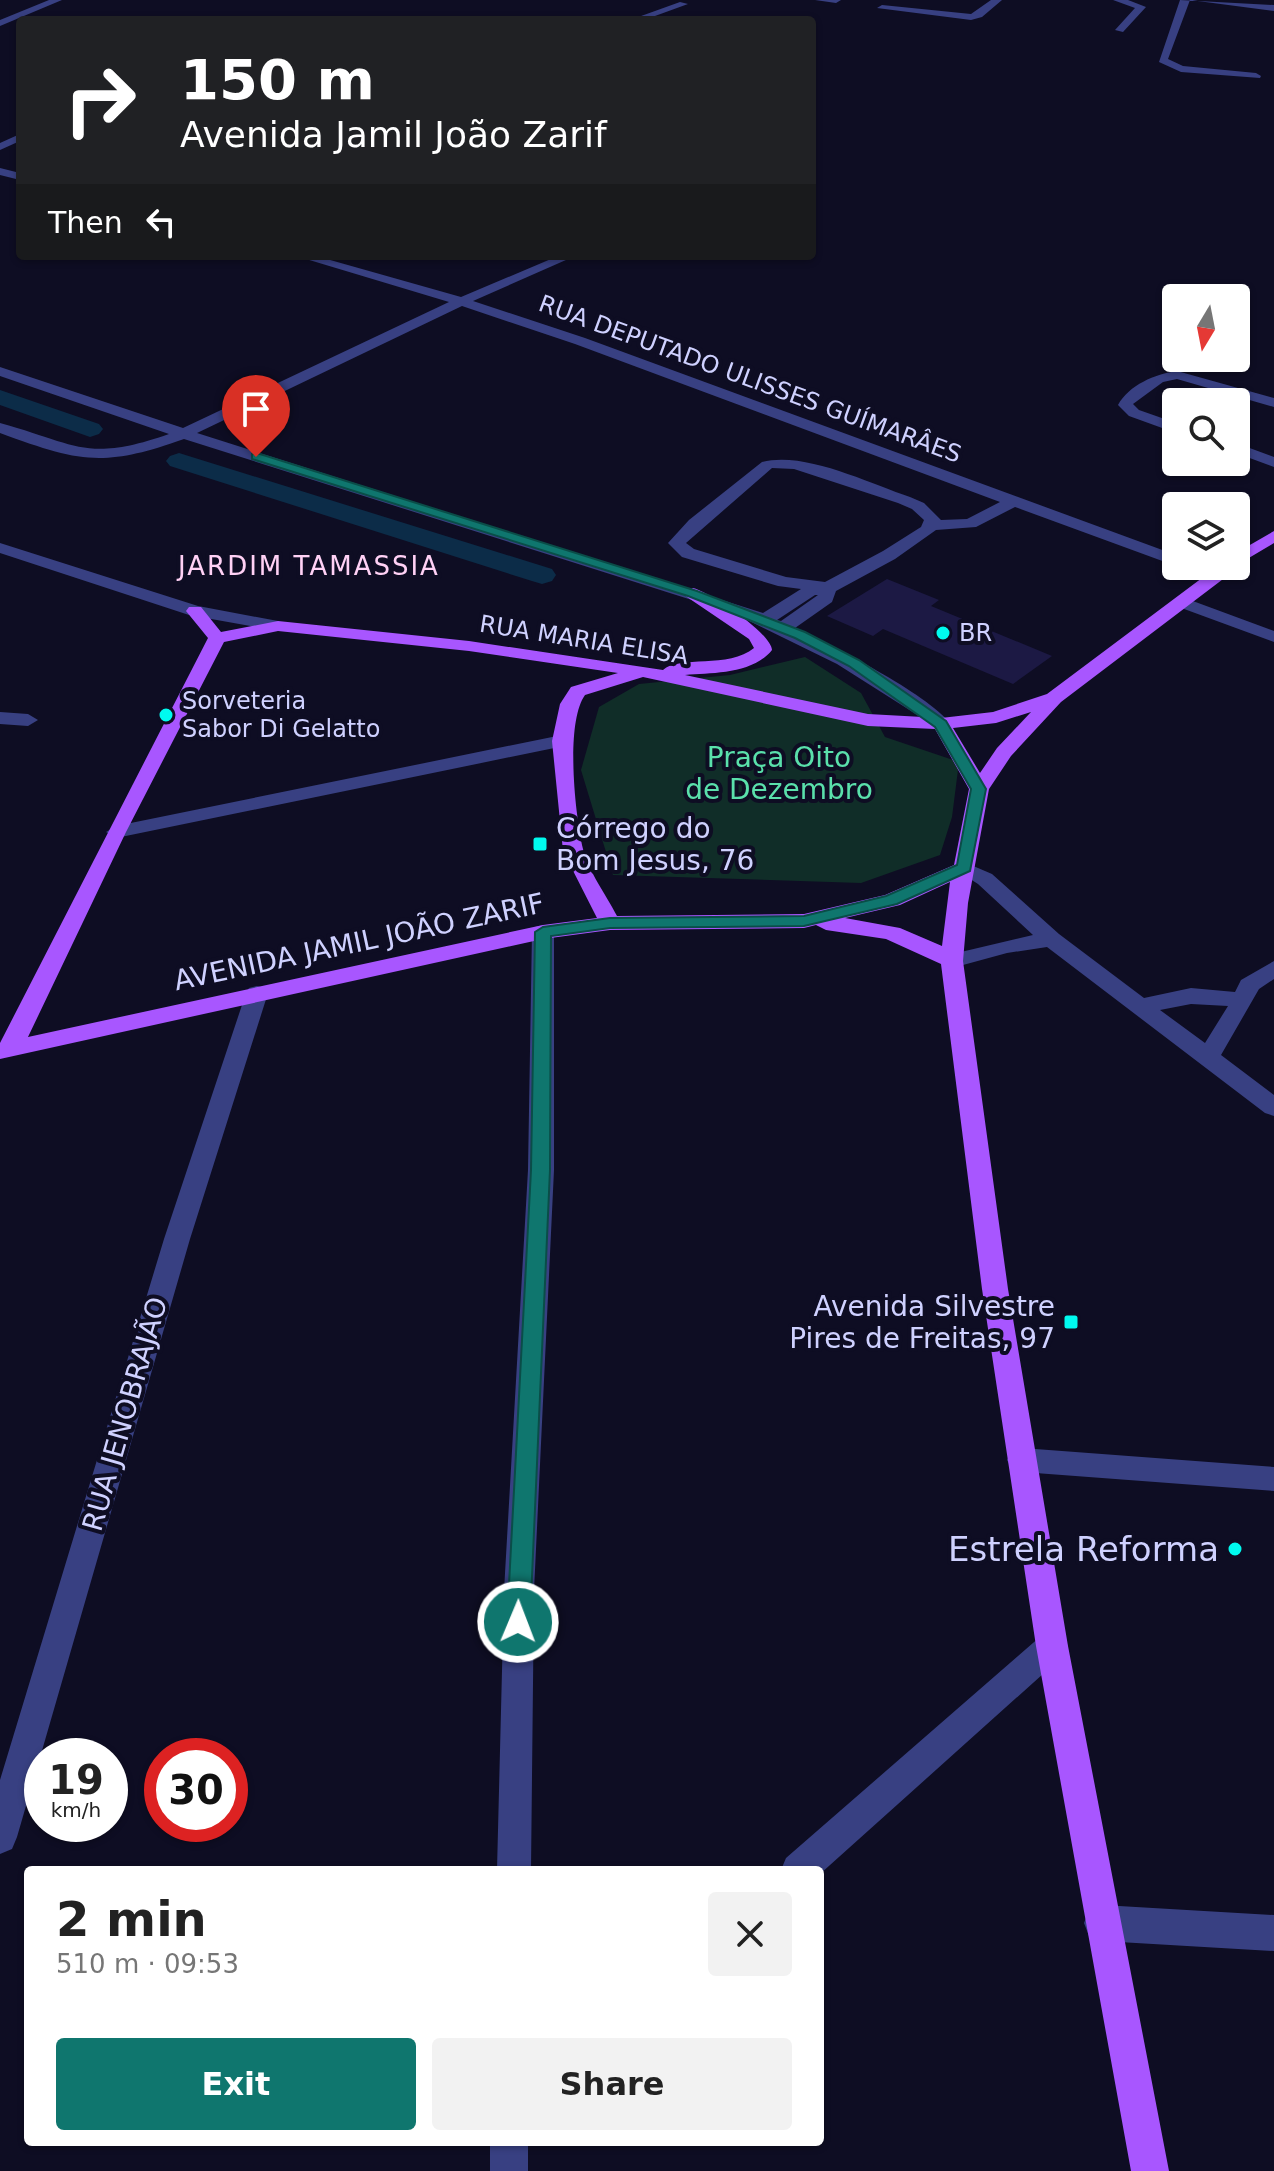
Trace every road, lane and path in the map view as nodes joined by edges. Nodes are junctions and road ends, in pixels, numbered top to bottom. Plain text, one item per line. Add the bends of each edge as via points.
1 (57, 0) edge
2 (820, 0) edge
3 (836, 0) edge
4 (997, 0) edge
5 (1118, 0) edge
6 (1185, 0) edge
7 (1194, 0) edge
8 (683, 4) dead end
9 (882, 8) dead end
10 (1274, 8) edge
11 (17, 16) edge
12 (647, 16) edge
13 (1120, 30) dead end
14 (1256, 76) dead end
15 (316, 260) edge
16 (559, 260) edge
17 (459, 301) junction
18 (0, 371) edge
19 (1226, 388) edge
20 (1250, 395) edge
21 (1274, 403) edge
22 (1162, 423) edge
23 (0, 428) edge
24 (182, 433) junction
25 (1250, 453) edge
26 (1274, 462) edge
27 (1007, 498) junction
28 (932, 525) junction
29 (1274, 536) edge
30 (0, 548) edge
31 (1250, 551) edge
32 (1162, 556) edge
33 (1211, 580) edge
34 (828, 588) junction
35 (693, 593) junction
36 (1182, 602) junction
37 (195, 611) junction
38 (765, 620) junction
39 (278, 626) junction
40 (783, 628) junction
41 (1274, 637) edge
42 (217, 638) junction
43 (647, 672) junction
44 (1054, 698) junction
45 (0, 718) edge
46 (28, 720) dead end
47 (941, 724) junction
48 (562, 741) junction
49 (979, 789) junction
50 (116, 832) junction
51 (964, 868) junction
52 (804, 921) junction
53 (610, 923) junction
54 (543, 932) junction
55 (1051, 939) junction
56 (952, 961) junction
57 (1274, 968) edge
58 (257, 993) junction
59 (1243, 1000) junction
60 (1141, 1006) junction
61 (4, 1053) edge
62 (1209, 1055) junction
63 (1274, 1107) edge
64 (1022, 1460) junction
65 (1274, 1479) edge
66 (1052, 1646) junction
67 (0, 1837) edge
68 (514, 1866) edge
69 (803, 1866) edge
70 (1102, 1923) junction
71 (1274, 1933) edge
72 (509, 2146) edge
73 (509, 2171) edge
74 (1150, 2171) edge

1 - 11 street
2 - 3 street
4 - 9 street via 971,17
5 - 13 street via 1141,7
6 - 14 street via 1163,60
7 - 10 street
8 - 12 street
15 - 17 street, RUA DEPUTADO ULISSES GUÍMARÂES
16 - 17 street
17 - 24 street
17 - 27 street, RUA DEPUTADO ULISSES GUÍMARÂES
18 - 24 street
19 - 22 street via 1177,375 1159,378 1127,401 1134,413
20 - 21 street
23 - 24 street via 53,447 97,455
24 - 35 street
25 - 26 street
27 - 28 street via 970,524
27 - 32 street, RUA DEPUTADO ULISSES GUÍMARÂES
28 - 34 street
28 - 34 street via 928,512 904,500 796,464 775,463 747,480 676,543 688,553 784,582
29 - 31 main road
30 - 37 street
33 - 36 main road
34 - 38 street via 810,591
34 - 40 street via 826,598
35 - 38 street
35 - 43 main road via 755,635 763,650 742,662
36 - 41 street
36 - 44 main road
37 - 39 street
37 - 42 main road
38 - 40 street
39 - 42 main road, RUA MARIA ELISA
39 - 43 main road, RUA MARIA ELISA
40 - 47 street via 854,663
42 - 50 main road
43 - 47 main road, RUA MARIA ELISA via 868,720
43 - 48 main road via 578,691 564,721
44 - 47 main road, RUA MARIA ELISA via 996,717
44 - 49 main road via 1004,752
45 - 46 street
47 - 49 main road
48 - 50 street
48 - 53 main road via 573,851
49 - 51 main road
50 - 61 main road
51 - 52 main road, AVENIDA JAMIL JOÃO ZARIF via 892,900
51 - 55 street via 985,879
51 - 56 main road
52 - 53 main road, AVENIDA JAMIL JOÃO ZARIF
52 - 56 main road via 909,936
53 - 54 main road, AVENIDA JAMIL JOÃO ZARIF
54 - 58 main road, AVENIDA JAMIL JOÃO ZARIF
54 - 68 street via 541,1170 519,1591
55 - 56 street
55 - 60 street
56 - 64 main road
57 - 59 street via 1249,985
58 - 61 main road, AVENIDA JAMIL JOÃO ZARIF
58 - 67 street, RUA JENOBRAJÃO via 177,1239
59 - 60 street via 1191,996
59 - 62 street
60 - 62 street
62 - 63 street
64 - 65 street
64 - 66 main road
66 - 69 street
66 - 70 main road
70 - 71 street
70 - 74 main road
72 - 73 street

